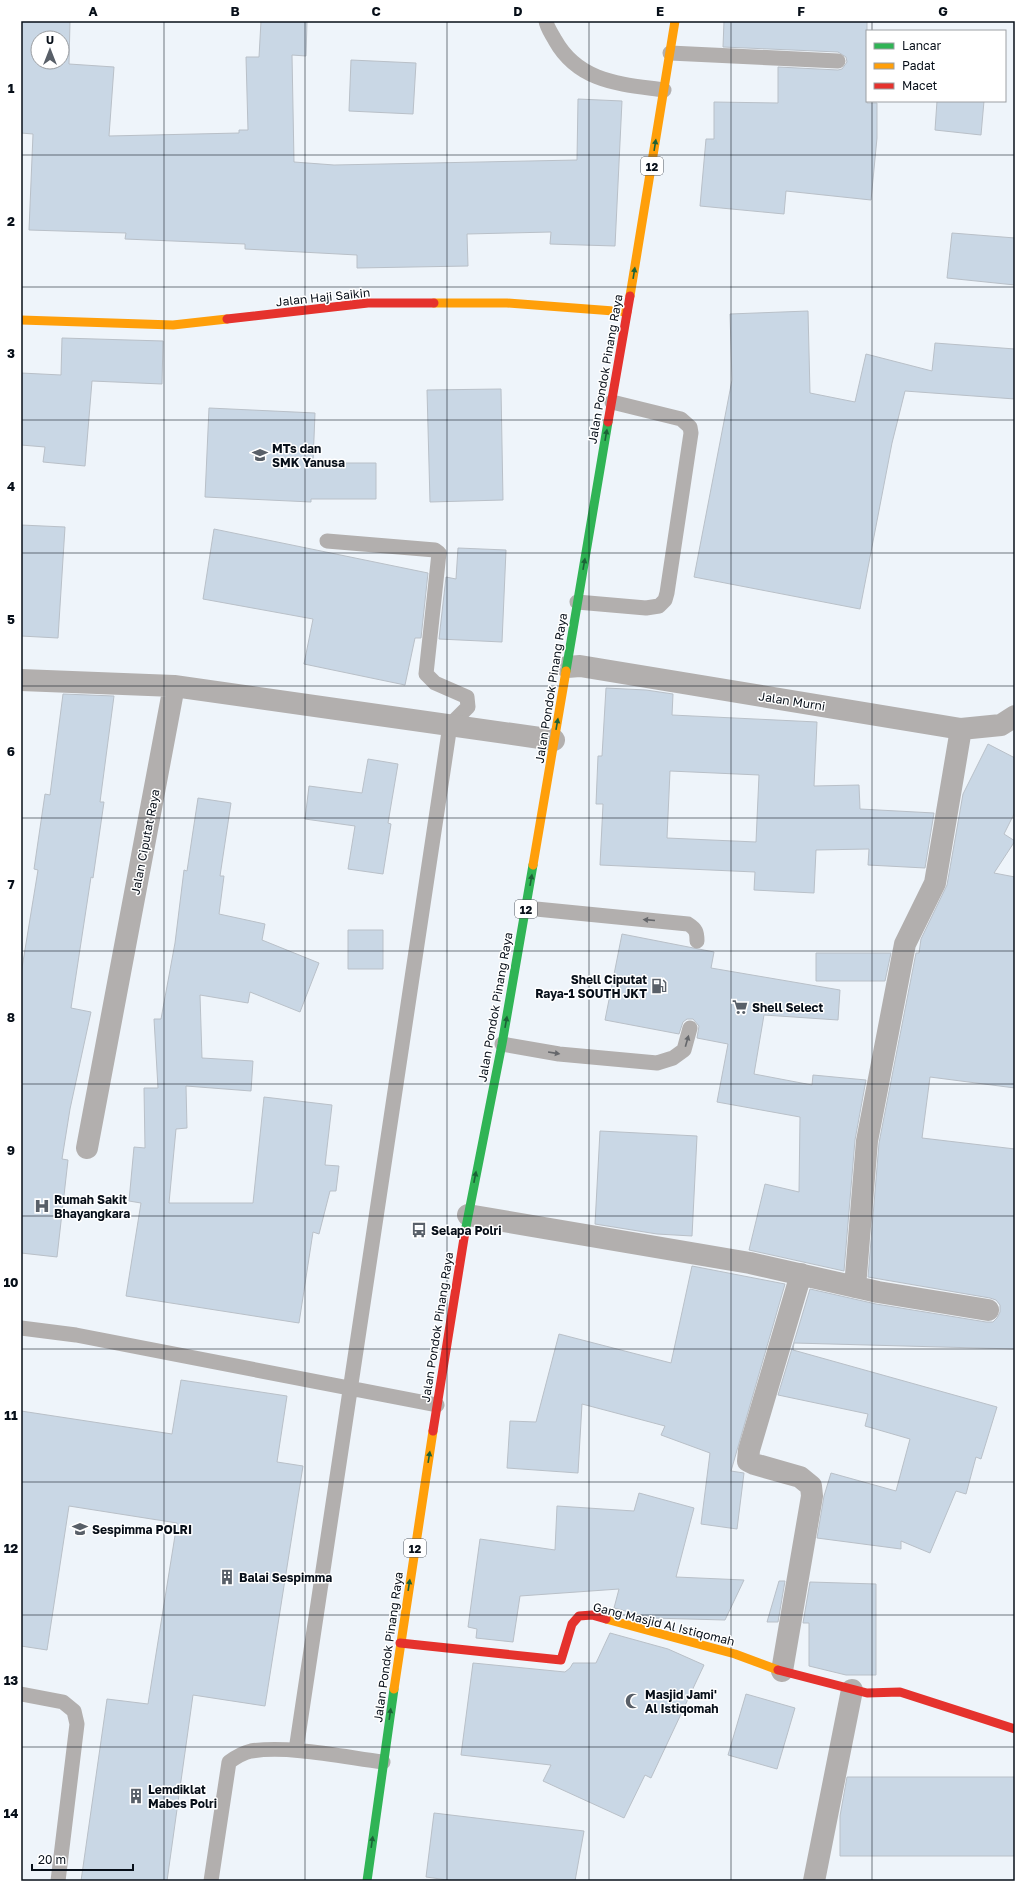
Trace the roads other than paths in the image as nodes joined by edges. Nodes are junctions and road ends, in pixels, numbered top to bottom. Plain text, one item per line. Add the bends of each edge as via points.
1 (546, 21) edge
2 (675, 21) edge
3 (670, 53) junction
4 (838, 61) dead end
5 (664, 90) junction
6 (627, 312) junction
7 (21, 320) edge
8 (612, 402) junction
9 (328, 541) dead end
10 (577, 602) junction
11 (566, 667) junction
12 (21, 680) edge
13 (174, 686) junction
14 (1015, 716) edge
15 (450, 725) junction
16 (961, 729) junction
17 (554, 740) junction
18 (526, 908) junction
19 (697, 941) dead end
20 (690, 1028) dead end
21 (502, 1044) junction
22 (87, 1148) dead end
23 (468, 1215) junction
24 (801, 1274) junction
25 (855, 1287) junction
26 (988, 1310) dead end
27 (21, 1328) edge
28 (350, 1389) junction
29 (438, 1405) junction
30 (400, 1643) junction
31 (782, 1671) junction
32 (852, 1690) junction
33 (21, 1694) edge
34 (1015, 1729) edge
35 (296, 1750) junction
36 (383, 1762) junction
37 (58, 1881) edge
38 (211, 1881) edge
39 (367, 1881) edge
40 (814, 1881) edge

1 - 5 lane via 561,51 583,71 610,82
2 - 3 main road, Jalan Pondok Pinang Raya / 12
3 - 4 lane
3 - 5 main road, Jalan Pondok Pinang Raya / 12
6 -> 5 main road, Jalan Pondok Pinang Raya / 12
6 - 7 main road, Jalan Haji Saikin via 507,303 368,303 173,325
6 - 8 main road, Jalan Pondok Pinang Raya / 12
10 -> 8 main road, Jalan Pondok Pinang Raya / 12
8 - 10 lane via 681,419 690,427 667,593 659,606 646,608
9 - 15 lane via 435,550 439,553 426,674 435,683 467,697 468,707
10 - 11 main road, Jalan Pondok Pinang Raya / 12
11 - 16 street, Jalan Murni via 580,666
17 -> 11 main road, Jalan Pondok Pinang Raya / 12
12 - 13 street
13 - 15 street
13 - 22 street, Jalan Ciputat Raya
14 - 16 street, Jalan Murni via 1001,725
15 - 17 street
15 - 28 lane
16 - 25 street via 935,883 905,944 868,1134
18 -> 17 main road, Jalan Pondok Pinang Raya / 12
19 -> 18 lane via 695,928 688,924
21 -> 18 main road, Jalan Pondok Pinang Raya / 12
21 -> 20 lane via 559,1054 657,1063 673,1058 684,1050
23 -> 21 main road, Jalan Pondok Pinang Raya / 12
23 - 24 street
23 - 29 main road, Jalan Pondok Pinang Raya / 12
24 - 25 street
24 - 31 street via 749,1450 748,1461 800,1477 811,1486 812,1496
25 - 26 street
27 - 28 lane via 76,1335
28 - 29 lane
28 - 35 lane
30 -> 29 main road, Jalan Pondok Pinang Raya / 12
30 - 31 main road, Gang Masjid Al Istiqomah via 562,1660 572,1624 579,1616 592,1615 735,1654
36 -> 30 main road, Jalan Pondok Pinang Raya / 12
31 - 32 main road, Gang Masjid Al Istiqomah
32 - 34 main road, Gang Masjid Al Istiqomah via 867,1693 900,1692
32 - 40 street
33 - 37 lane via 63,1702 74,1711 77,1724
35 - 36 lane
35 - 38 lane via 252,1751 238,1755 229,1762
39 -> 36 main road, Jalan Pondok Pinang Raya / 12

